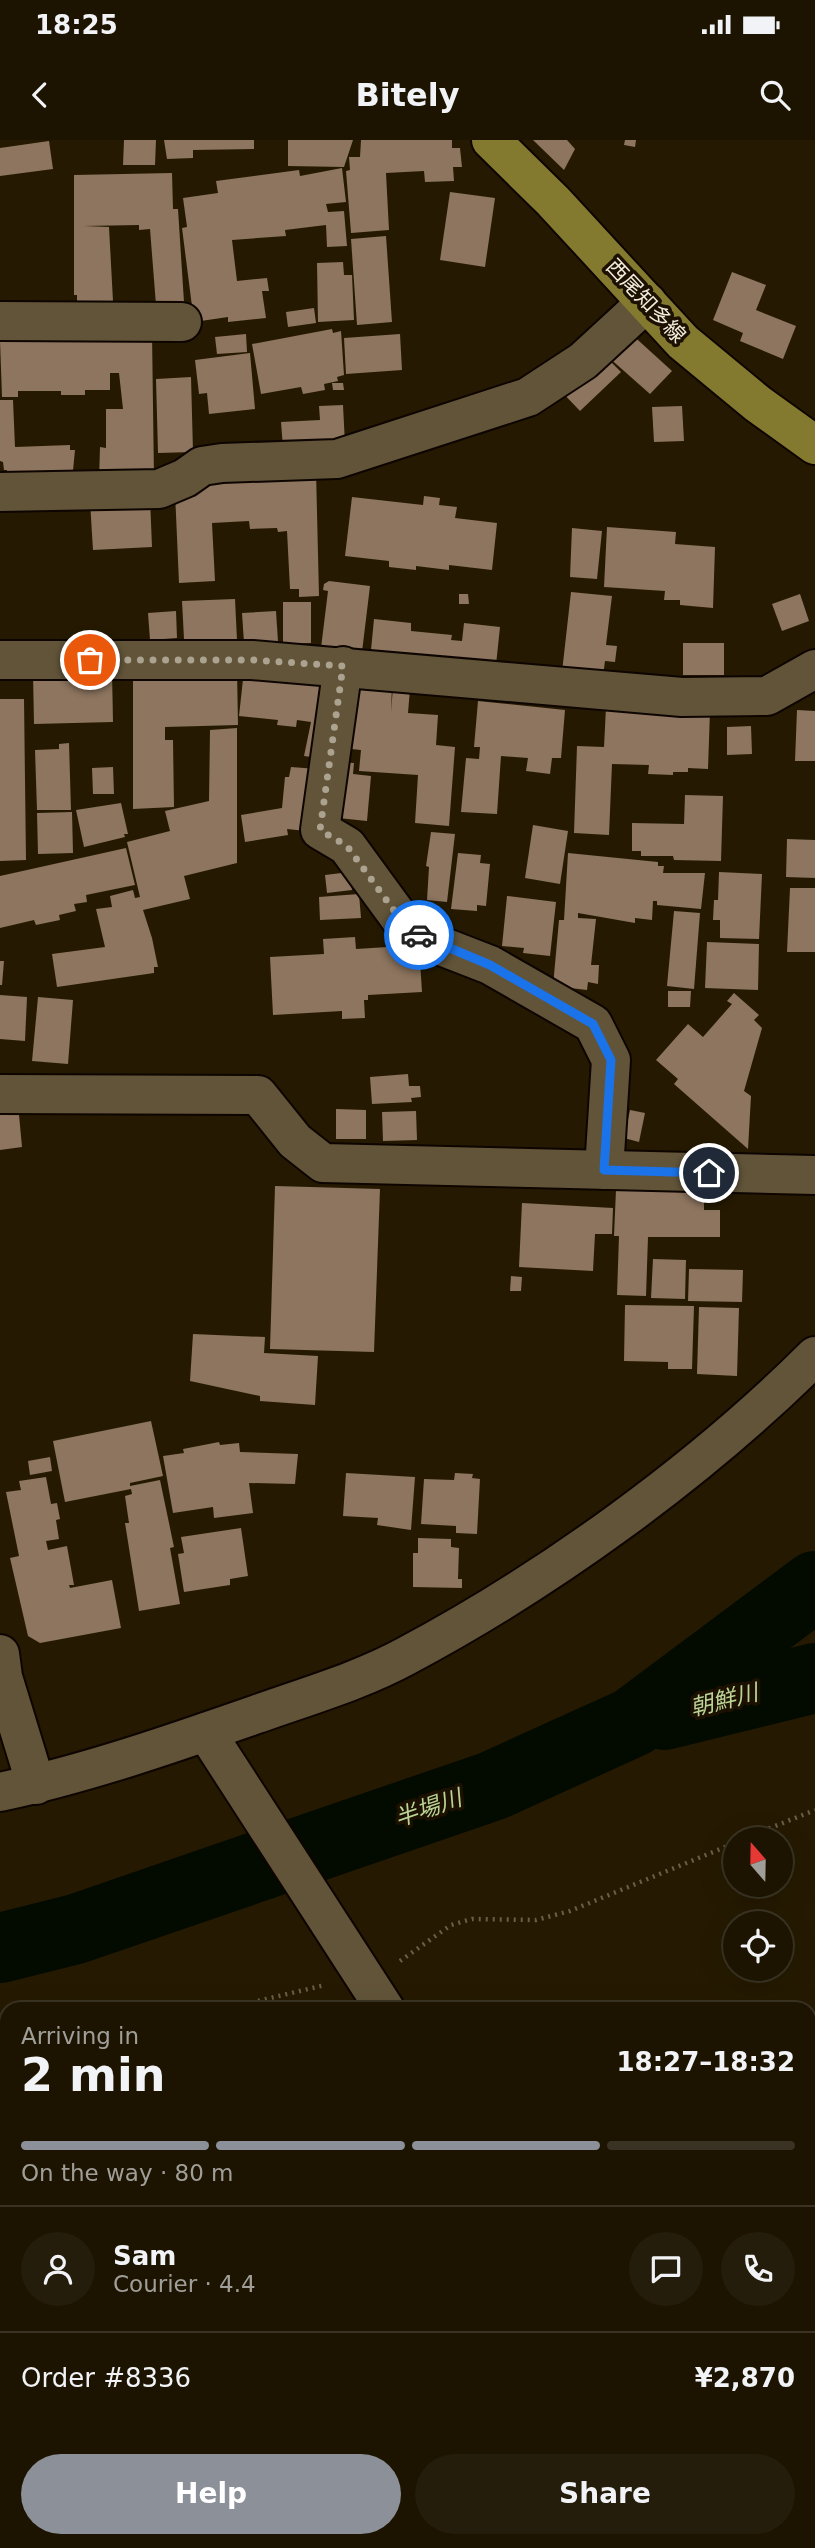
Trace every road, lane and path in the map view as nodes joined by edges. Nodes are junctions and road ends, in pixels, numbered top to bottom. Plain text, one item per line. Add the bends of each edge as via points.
1 (491, 140) edge
2 (647, 302) junction
3 (0, 321) edge
4 (182, 322) dead end
5 (815, 445) edge
6 (0, 492) edge
7 (0, 660) edge
8 (343, 666) junction
9 (815, 669) edge
10 (0, 1094) edge
11 (604, 1170) junction
12 (815, 1175) edge
13 (815, 1356) edge
14 (0, 1654) edge
15 (212, 1740) junction
16 (18, 1788) edge
17 (815, 1810) edge
18 (773, 1827) edge
19 (723, 1848) edge
20 (361, 1969) junction
21 (248, 2002) edge
22 (380, 2002) edge

1 - 2 main road, 西尾知多線
2 - 5 main road, 西尾知多線 via 683,342
2 - 6 street via 583,361 528,397 337,459 212,464 159,489
3 - 4 street
7 - 8 street via 253,660
8 - 9 street via 682,697 767,696
8 - 11 street via 320,830 347,846 401,920 424,939 490,965 593,1024 611,1060
10 - 11 street via 258,1096 295,1142 323,1163
11 - 12 street
13 - 15 street via 715,1449 628,1514 476,1615 404,1657
14 - 16 street
15 - 16 street
15 - 20 street
17 - 18 path
19 - 20 path via 570,1911 536,1920 472,1919 451,1925 404,1960
20 - 21 path
20 - 22 street

